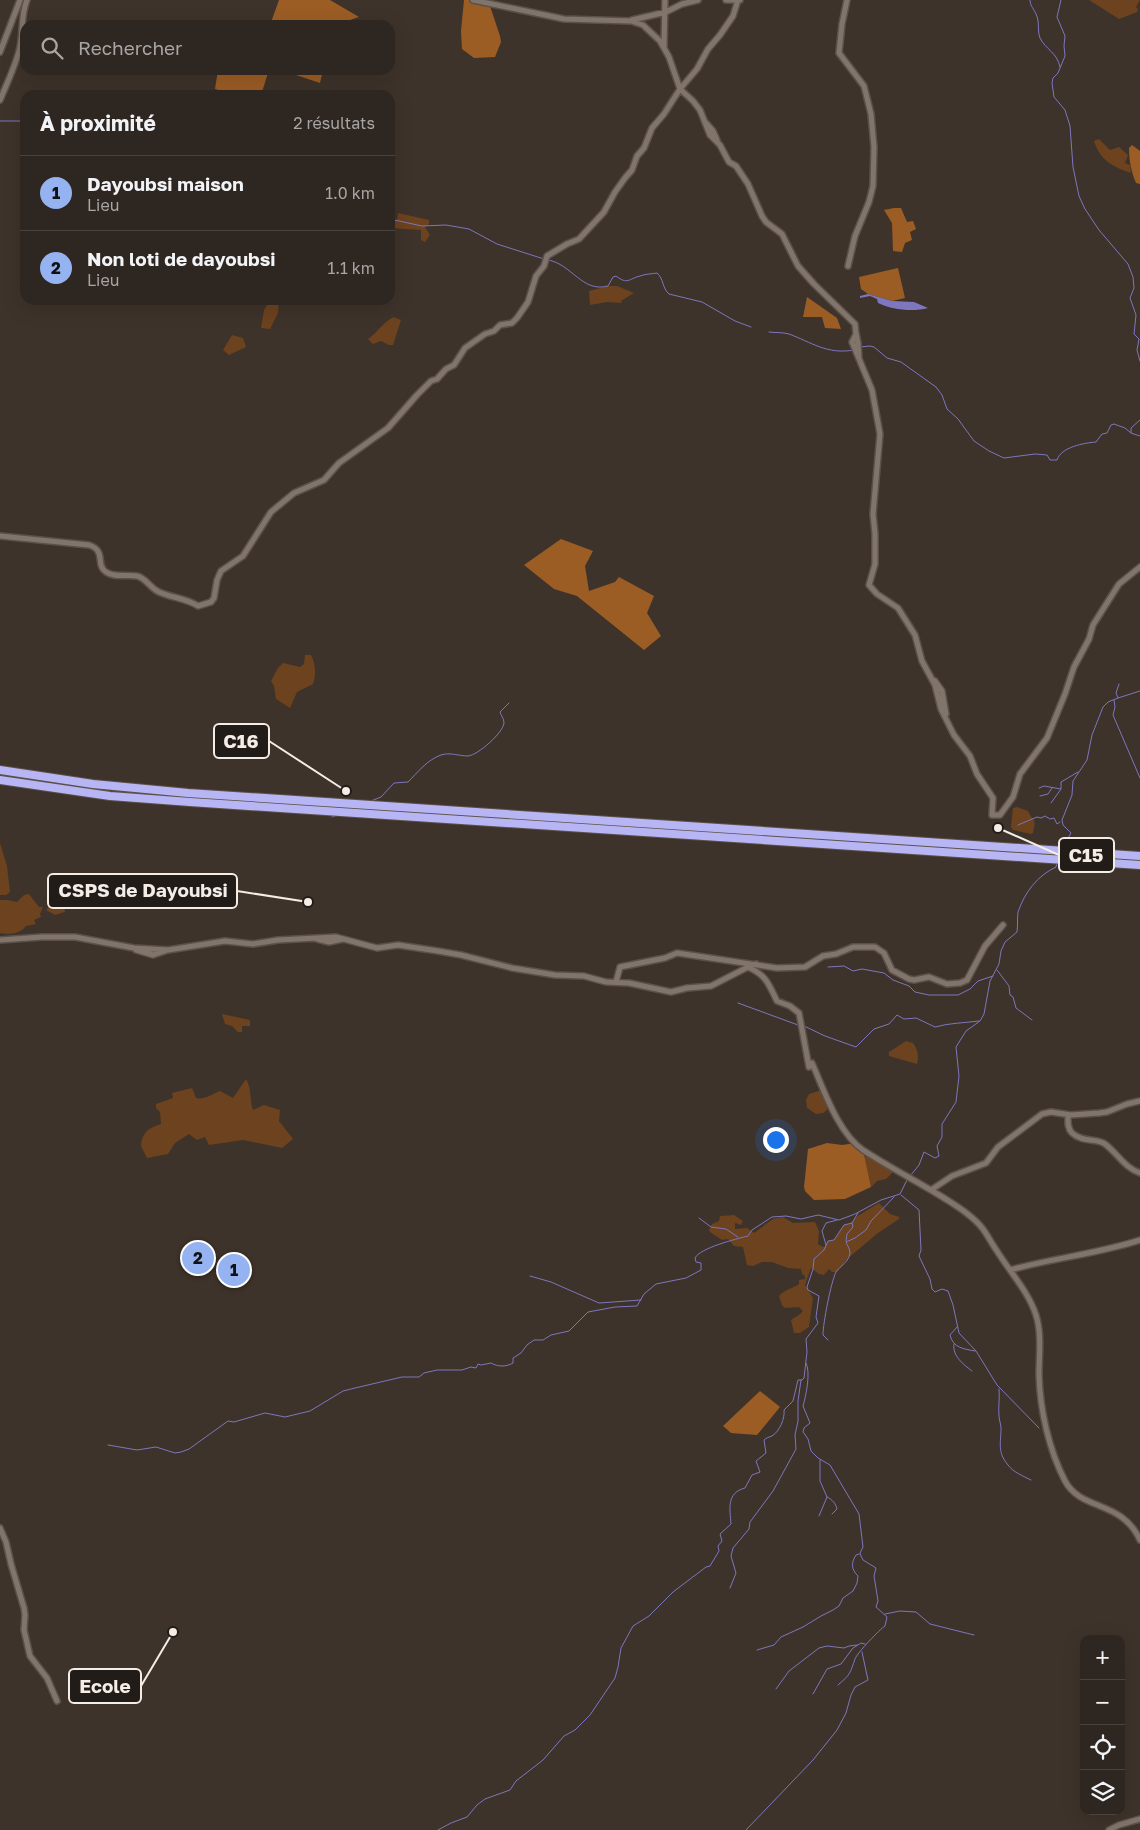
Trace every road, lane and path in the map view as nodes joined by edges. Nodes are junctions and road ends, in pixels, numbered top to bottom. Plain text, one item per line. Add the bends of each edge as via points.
1 (20, 0) edge
2 (27, 0) edge
3 (473, 0) edge
4 (665, 0) edge
5 (698, 0) edge
6 (726, 0) edge
7 (740, 0) edge
8 (847, 0) edge
9 (666, 12) junction
10 (23, 20) edge
11 (631, 21) junction
12 (664, 47) junction
13 (20, 49) edge
14 (0, 52) edge
15 (680, 89) junction
16 (0, 100) edge
17 (848, 266) dead end
18 (0, 536) edge
19 (1140, 567) edge
20 (0, 770) edge
21 (0, 780) edge
22 (1140, 856) edge
23 (1140, 866) edge
24 (1004, 925) dead end
25 (0, 940) edge
26 (741, 962) junction
27 (756, 964) junction
28 (748, 967) junction
29 (616, 982) junction
30 (1140, 1101) edge
31 (1068, 1115) junction
32 (1140, 1173) edge
33 (932, 1190) junction
34 (1140, 1240) edge
35 (1010, 1270) junction
36 (0, 1528) edge
37 (1140, 1540) edge
38 (57, 1701) dead end
39 (1140, 1820) edge
40 (1108, 1830) edge

1 - 14 street
2 - 10 street
3 - 11 street via 564,19
4 - 9 street
5 - 9 street
6 - 7 street
7 - 15 street via 719,37
8 - 17 street via 839,53 868,96 875,161 869,202 855,236
9 - 11 street
9 - 12 street
11 - 12 street via 650,30
12 - 15 street
13 - 16 street
15 - 18 street via 652,128 632,170 597,222 579,239 547,256 536,276 528,302 517,318 465,348 454,365 417,394 388,428 338,463 324,480 294,493 272,512 243,556 221,571 214,598 209,604 198,606 157,591 139,577 104,572 99,551 89,544
15 - 19 street via 700,110 710,135 748,184 766,222 782,234 798,266 854,324 856,332 852,342 872,390 880,434 873,514 875,564 869,585 901,612 916,638 922,661 942,690 947,720 954,735 970,756 977,774 993,798 992,815 1000,815 1013,797 1020,774 1047,738 1093,625 1118,584
20 - 22 highway via 93,784 188,793
21 - 23 highway via 110,796
24 - 27 street via 985,946 968,979 960,983 947,984 929,977 909,979 892,970 884,953 875,947 854,947 823,956 805,967 777,968
25 - 29 street via 75,937 134,948 153,955 225,941 253,944 312,938 329,942 344,938 377,948 398,946 438,951 512,968
26 - 27 street
26 - 28 street
26 - 29 street via 677,953 666,958 622,965
27 - 28 street
28 - 29 street via 711,986 671,992
28 - 33 street via 762,974 777,1001 799,1013 810,1065 847,1133 863,1150
30 - 31 street via 1107,1112
31 - 32 street via 1068,1128 1073,1134 1088,1141 1104,1143 1131,1170
31 - 33 street via 1042,1114 998,1147 986,1163 952,1176
33 - 35 street via 968,1214 982,1228
34 - 35 street
35 - 37 street via 1036,1315 1043,1408 1053,1451 1064,1478 1081,1498 1123,1517
36 - 38 street via 24,1608 24,1630 30,1656 47,1678
39 - 40 street

